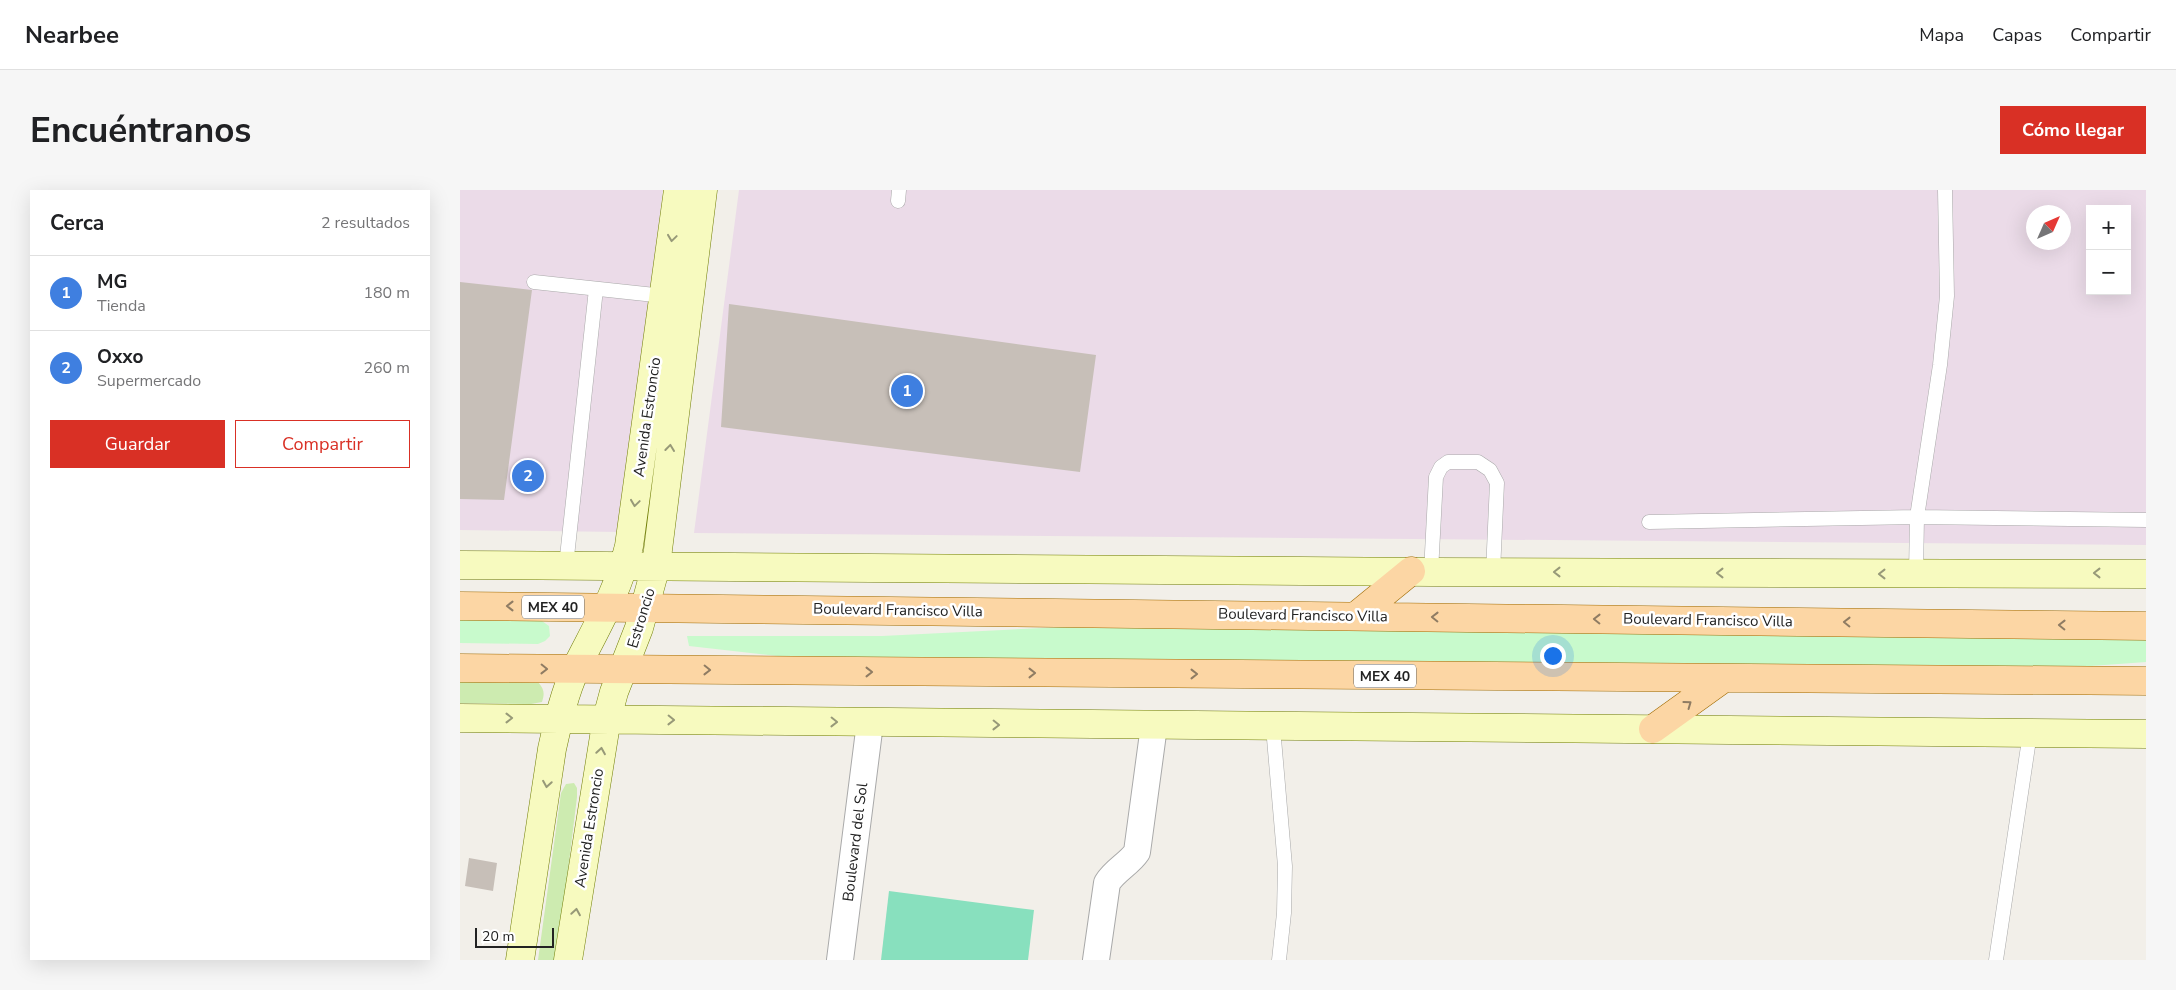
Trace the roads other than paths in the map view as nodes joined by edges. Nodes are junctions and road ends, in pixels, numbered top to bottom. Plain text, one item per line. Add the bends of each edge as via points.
1 (678, 190) edge
2 (703, 190) edge
3 (1945, 190) edge
4 (534, 282) dead end
5 (596, 289) junction
6 (664, 296) junction
7 (1917, 517) junction
8 (2146, 520) edge
9 (1649, 522) dead end
10 (460, 565) edge
11 (566, 566) junction
12 (656, 566) junction
13 (624, 567) junction
14 (1421, 572) junction
15 (1493, 572) junction
16 (1916, 574) junction
17 (2146, 574) edge
18 (460, 606) edge
19 (646, 606) junction
20 (609, 607) junction
21 (1356, 616) junction
22 (2146, 626) edge
23 (460, 668) edge
24 (623, 668) junction
25 (576, 669) junction
26 (1724, 678) junction
27 (2146, 681) edge
28 (460, 718) edge
29 (559, 718) junction
30 (607, 718) junction
31 (870, 723) junction
32 (1154, 726) junction
33 (1273, 728) junction
34 (1652, 729) junction
35 (2030, 733) junction
36 (2146, 734) edge
37 (520, 960) edge
38 (568, 960) edge
39 (840, 960) edge
40 (1096, 960) edge
41 (1279, 960) edge
42 (1996, 960) edge

1 -> 6 street, Avenida Estroncio
12 -> 2 street, Avenida Estroncio
3 - 7 lane via 1947,296
4 - 5 lane
5 - 6 lane
5 - 11 lane
6 -> 13 street, Avenida Estroncio
7 - 8 lane
7 - 9 lane
7 - 16 lane
10 - 11 street
11 - 13 street
12 - 13 street
12 - 14 street
12 - 19 street, Estroncio
13 - 20 street, Avenida Estroncio
14 - 15 street
14 - 15 lane via 1436,477 1441,467 1448,462 1478,462 1490,470 1497,483
14 - 21 main road
16 -> 15 street
17 -> 16 street
20 -> 18 main road, Boulevard Francisco Villa / MEX 40
19 - 20 main road, Boulevard Francisco Villa / MEX 40
19 - 21 main road, Boulevard Francisco Villa / MEX 40
19 - 24 street, Estroncio
20 - 25 street, Avenida Estroncio
22 -> 21 main road, Boulevard Francisco Villa / MEX 40
23 -> 25 main road, MEX 40
24 - 25 main road, MEX 40
24 -> 26 main road, MEX 40
24 - 30 street, Avenida Estroncio
25 - 29 street
26 - 27 main road, MEX 40
34 -> 26 main road
28 -> 29 street
29 - 30 street
29 -> 37 street
30 -> 31 street
38 -> 30 street, Avenida Estroncio
31 -> 32 street
31 - 39 street, Boulevard del Sol
32 - 33 street
32 - 40 street via 1137,852 1108,882
33 - 34 street
33 - 41 lane via 1285,866
34 - 35 street
35 - 36 street
35 - 42 lane

